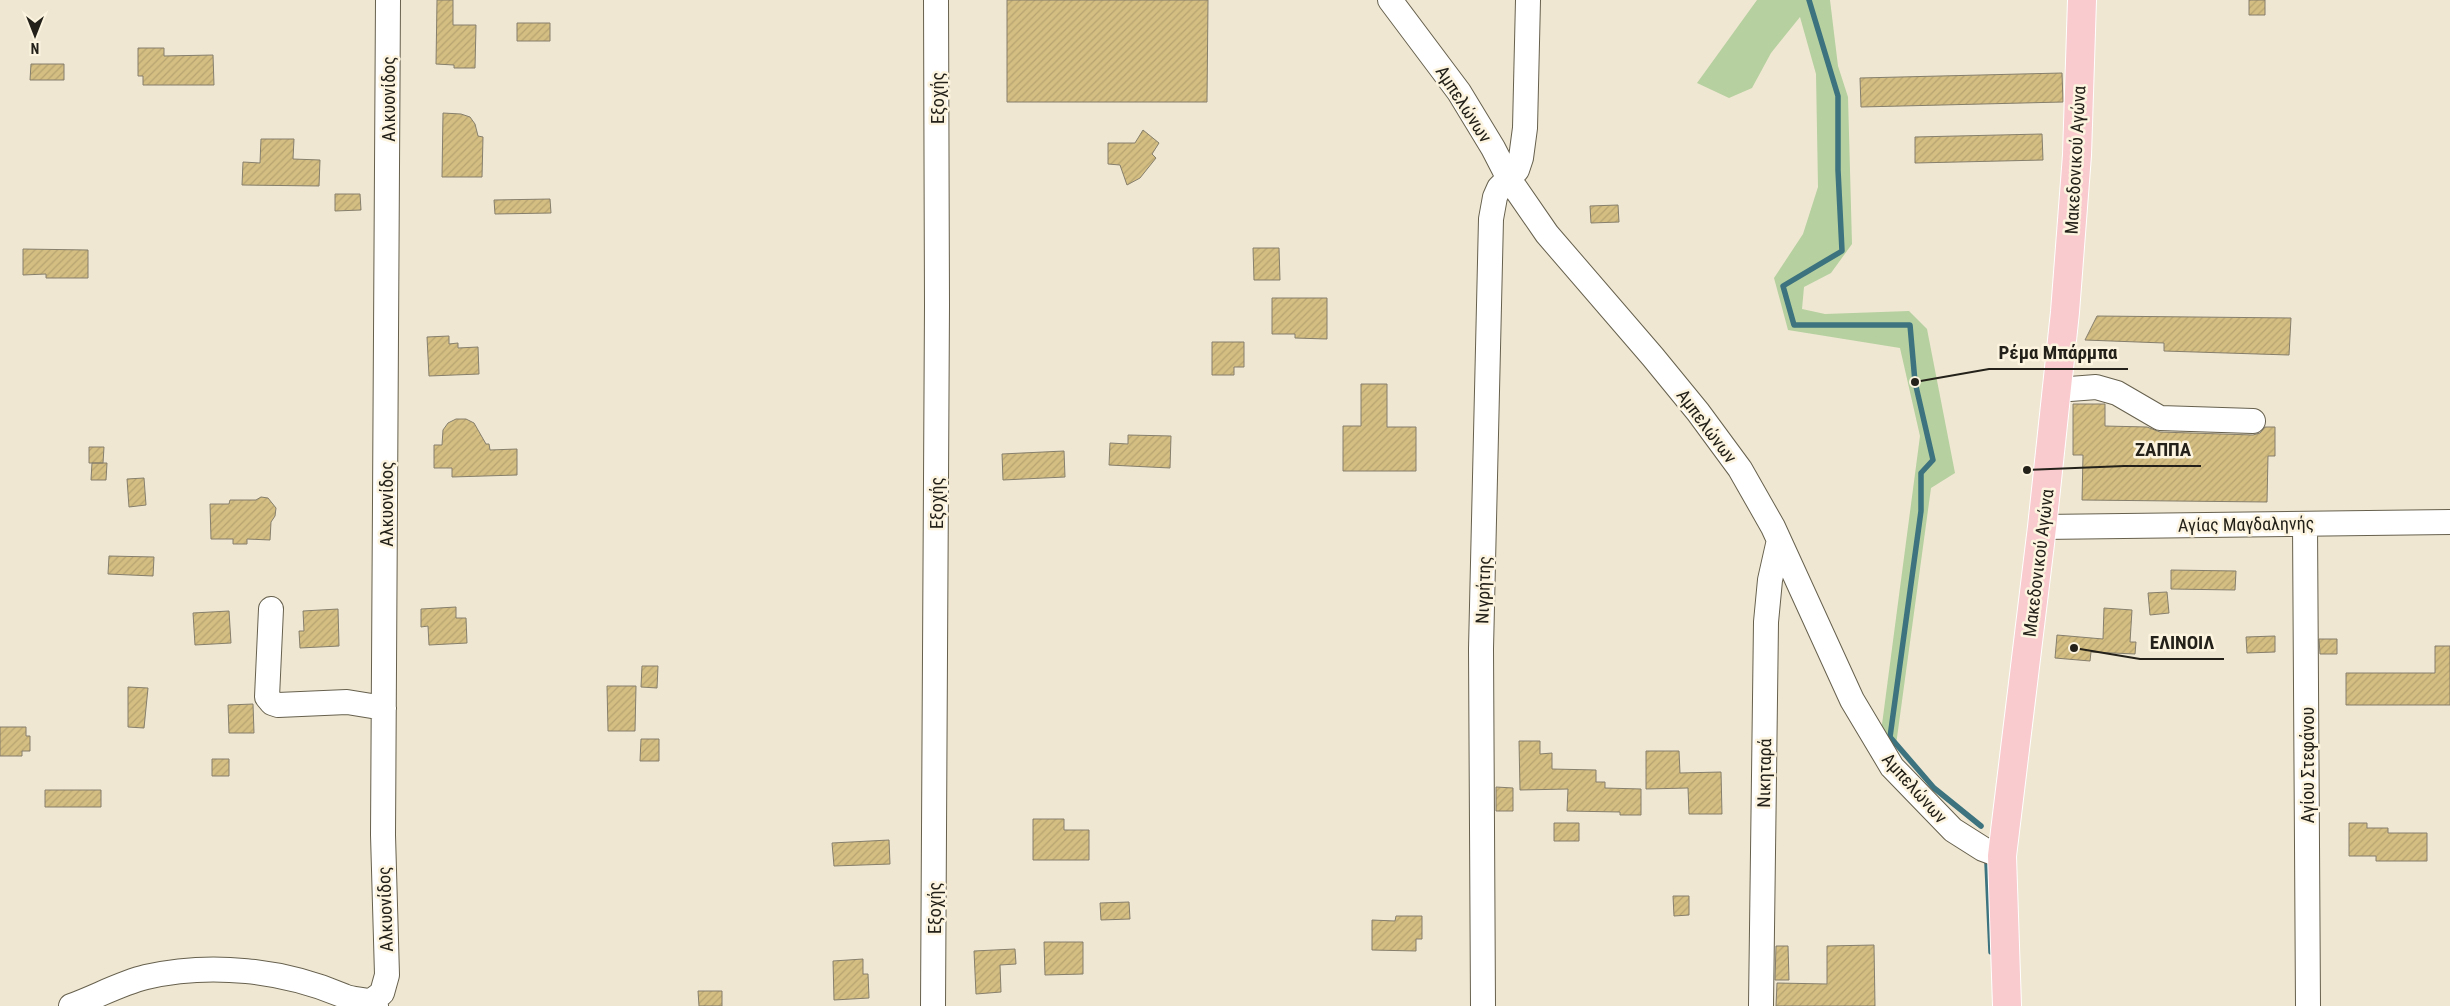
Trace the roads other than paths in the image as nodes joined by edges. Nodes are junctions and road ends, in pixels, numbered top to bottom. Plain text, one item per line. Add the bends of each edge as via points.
1 (388, 0) edge
2 (936, 0) edge
3 (1390, 0) edge
4 (1528, 0) edge
5 (2082, 0) edge
6 (1509, 179) junction
7 (2057, 390) junction
8 (2253, 421) dead end
9 (2450, 522) edge
10 (2305, 524) junction
11 (2042, 527) junction
12 (1779, 540) junction
13 (271, 609) dead end
14 (384, 708) junction
15 (2002, 856) junction
16 (373, 1004) edge
17 (71, 1006) edge
18 (932, 1006) edge
19 (1483, 1006) edge
20 (1761, 1006) edge
21 (2007, 1006) edge
22 (2308, 1006) edge

1 - 14 street, Αλκυονίδος
2 - 18 street, Εξοχής via 938,305
3 - 6 street, Αμπελώνων via 1459,92
4 - 6 street, Νιγρήτης via 1525,128 1518,170
5 - 7 main road, Μακεδονικού Αγώνα via 2077,155
6 - 12 street, Αμπελώνων via 1547,234 1698,412 1740,469
6 - 19 street, Νιγρήτης via 1499,188 1491,219 1481,650
7 - 8 street via 2096,388 2117,393 2160,418
7 - 11 main road, Μακεδονικού Αγώνα
9 - 10 street, Αγίας Μαγδαληνής
10 - 11 street, Αγίας Μαγδαληνής
10 - 22 street, Αγίου Στεφάνου
11 - 15 main road, Μακεδονικού Αγώνα
12 - 15 street, Αμπελώνων via 1852,700 1892,767 1953,830 1983,849
12 - 20 street, Νικηταρά via 1770,580 1766,622
13 - 14 street via 267,697 272,703 347,702
14 - 16 street, Αλκυονίδος via 382,835 387,975 382,993
15 - 21 main road, Μακεδονικού Αγώνα
16 - 17 street via 280,975 190,970 145,978

